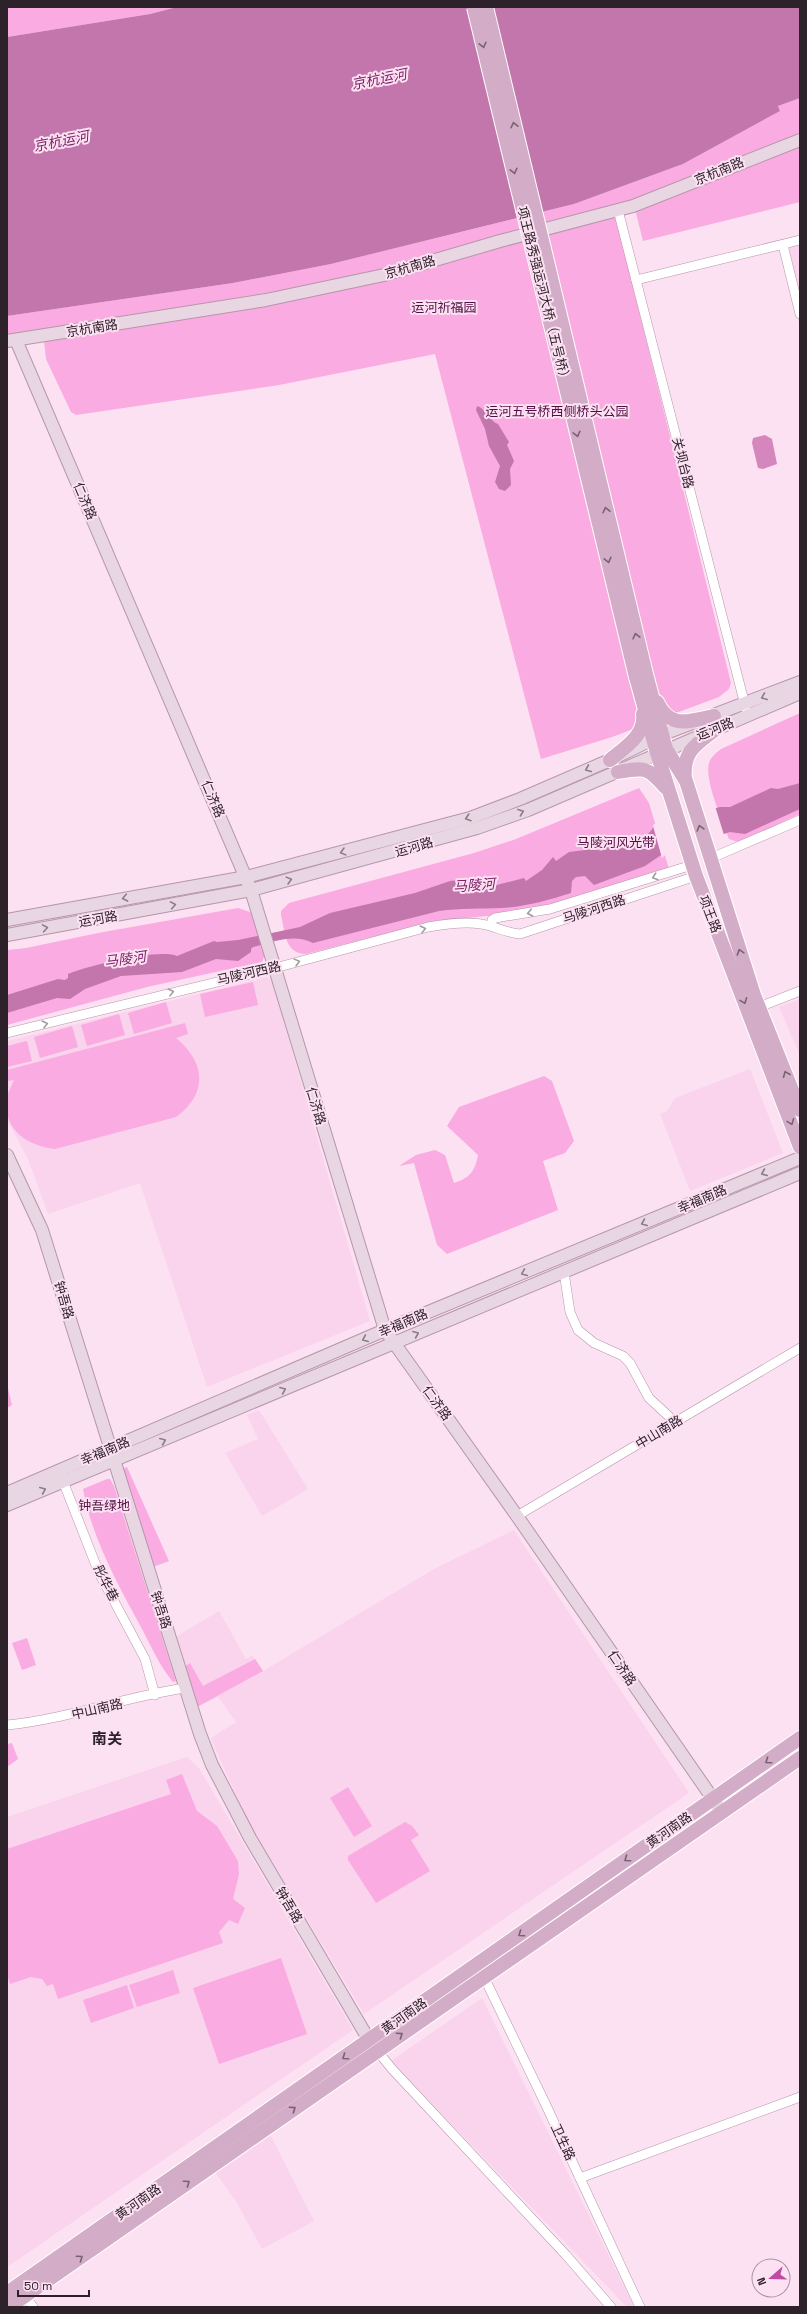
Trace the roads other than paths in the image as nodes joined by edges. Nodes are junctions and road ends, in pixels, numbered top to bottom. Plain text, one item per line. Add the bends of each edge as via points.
1 (474, 7) edge
2 (486, 7) edge
3 (800, 140) edge
4 (618, 210) junction
5 (800, 240) edge
6 (783, 245) junction
7 (636, 280) junction
8 (800, 314) edge
9 (12, 341) edge
10 (642, 679) junction
11 (800, 682) edge
12 (800, 693) edge
13 (746, 710) junction
14 (717, 722) junction
15 (657, 737) junction
16 (661, 751) junction
17 (610, 760) junction
18 (618, 772) junction
19 (686, 781) junction
20 (670, 793) junction
21 (800, 820) edge
22 (710, 859) junction
23 (694, 870) junction
24 (246, 877) junction
25 (251, 890) junction
26 (7, 920) edge
27 (492, 926) junction
28 (7, 935) edge
29 (275, 968) junction
30 (800, 991) edge
31 (759, 1007) junction
32 (7, 1033) edge
33 (800, 1110) edge
34 (800, 1147) edge
35 (7, 1155) edge
36 (800, 1158) edge
37 (800, 1173) edge
38 (564, 1272) junction
39 (385, 1330) junction
40 (394, 1343) junction
41 (800, 1348) edge
42 (675, 1422) junction
43 (109, 1449) junction
44 (113, 1462) junction
45 (61, 1476) junction
46 (7, 1492) edge
47 (7, 1505) edge
48 (517, 1516) junction
49 (186, 1688) junction
50 (155, 1695) junction
51 (7, 1725) edge
52 (800, 1738) edge
53 (800, 1758) edge
54 (713, 1800) junction
55 (722, 1812) junction
56 (484, 1977) junction
57 (374, 2045) junction
58 (800, 2097) edge
59 (580, 2178) junction
60 (7, 2293) edge
61 (29, 2301) edge
62 (9, 2307) edge
63 (611, 2307) edge
64 (640, 2307) edge

1 -> 10 main road, 项王路秀强运河大桥（五号桥）, bridge
10 -> 2 main road, 项王路秀强运河大桥（五号桥）, bridge
3 - 4 street, 京杭南路
4 - 7 street, 关坝台路
4 - 9 street, 京杭南路 via 329,288
5 - 6 street
6 - 7 street
6 - 8 street
7 - 13 street, 关坝台路
9 - 24 street, 仁济路
10 - 14 main road via 661,711 670,720
10 - 15 main road, 项王路
10 - 17 main road via 642,729
11 -> 13 street, 运河路
12 - 13 street, 运河路
13 - 14 street, 运河路
14 - 15 street, 运河路
14 - 16 street, 运河路
14 - 19 main road via 689,752 684,765
15 - 16 main road, 项王路
15 - 17 street, 运河路
16 - 18 street, 运河路
16 - 19 main road, 项王路
16 - 20 main road, 项王路
17 -> 24 street, 运河路 via 470,818
18 - 20 main road via 645,768 652,772
25 -> 18 street, 运河路 via 477,828 528,810
22 -> 19 main road, 项王路
20 - 23 main road, 项王路
21 - 22 street
31 -> 22 main road, 项王路
23 -> 27 street, 马陵河西路 via 550,909 496,918 492,920
23 - 27 street, 马陵河西路 via 520,934
23 -> 34 main road, 项王路
24 - 25 street, 仁济路
24 -> 26 street, 运河路
28 -> 25 street, 运河路
25 - 29 street, 仁济路
29 -> 27 street, 马陵河西路 via 428,927 469,923
32 -> 29 street, 马陵河西路
29 - 39 street, 仁济路
30 - 31 street
33 -> 31 main road, 项王路
35 - 43 street, 钟吾路 via 42,1230
36 -> 39 street, 幸福南路
37 - 38 street, 幸福南路
40 -> 38 street, 幸福南路
38 - 42 street via 570,1312 578,1330 594,1343 623,1356 630,1362 649,1398
39 - 40 street, 仁济路
39 -> 43 street, 幸福南路
44 -> 40 street, 幸福南路
40 - 48 street, 仁济路
41 - 42 street, 中山南路
42 - 48 street, 中山南路
43 - 44 street, 钟吾路
43 - 45 street, 幸福南路
44 - 45 street, 幸福南路
44 - 49 street, 钟吾路
45 - 46 street, 幸福南路
47 -> 45 street, 幸福南路
45 - 50 street, 彤华巷 via 99,1573 145,1659
48 - 54 street, 仁济路
49 - 50 street, 中山南路
49 - 57 street, 钟吾路 via 210,1759 233,1806
50 - 51 street, 中山南路 via 73,1715
52 -> 54 main road, 黄河南路
53 - 55 main road, 黄河南路
54 - 55 street, 仁济路
54 -> 57 main road, 黄河南路
55 - 56 main road, 黄河南路
57 -> 56 main road, 黄河南路
56 - 59 street, 卫生路
57 -> 60 main road, 黄河南路
61 -> 57 main road, 黄河南路
57 - 63 street via 392,2069 566,2255
58 - 59 street
59 - 64 street, 卫生路
61 - 62 main road, 黄河南路

